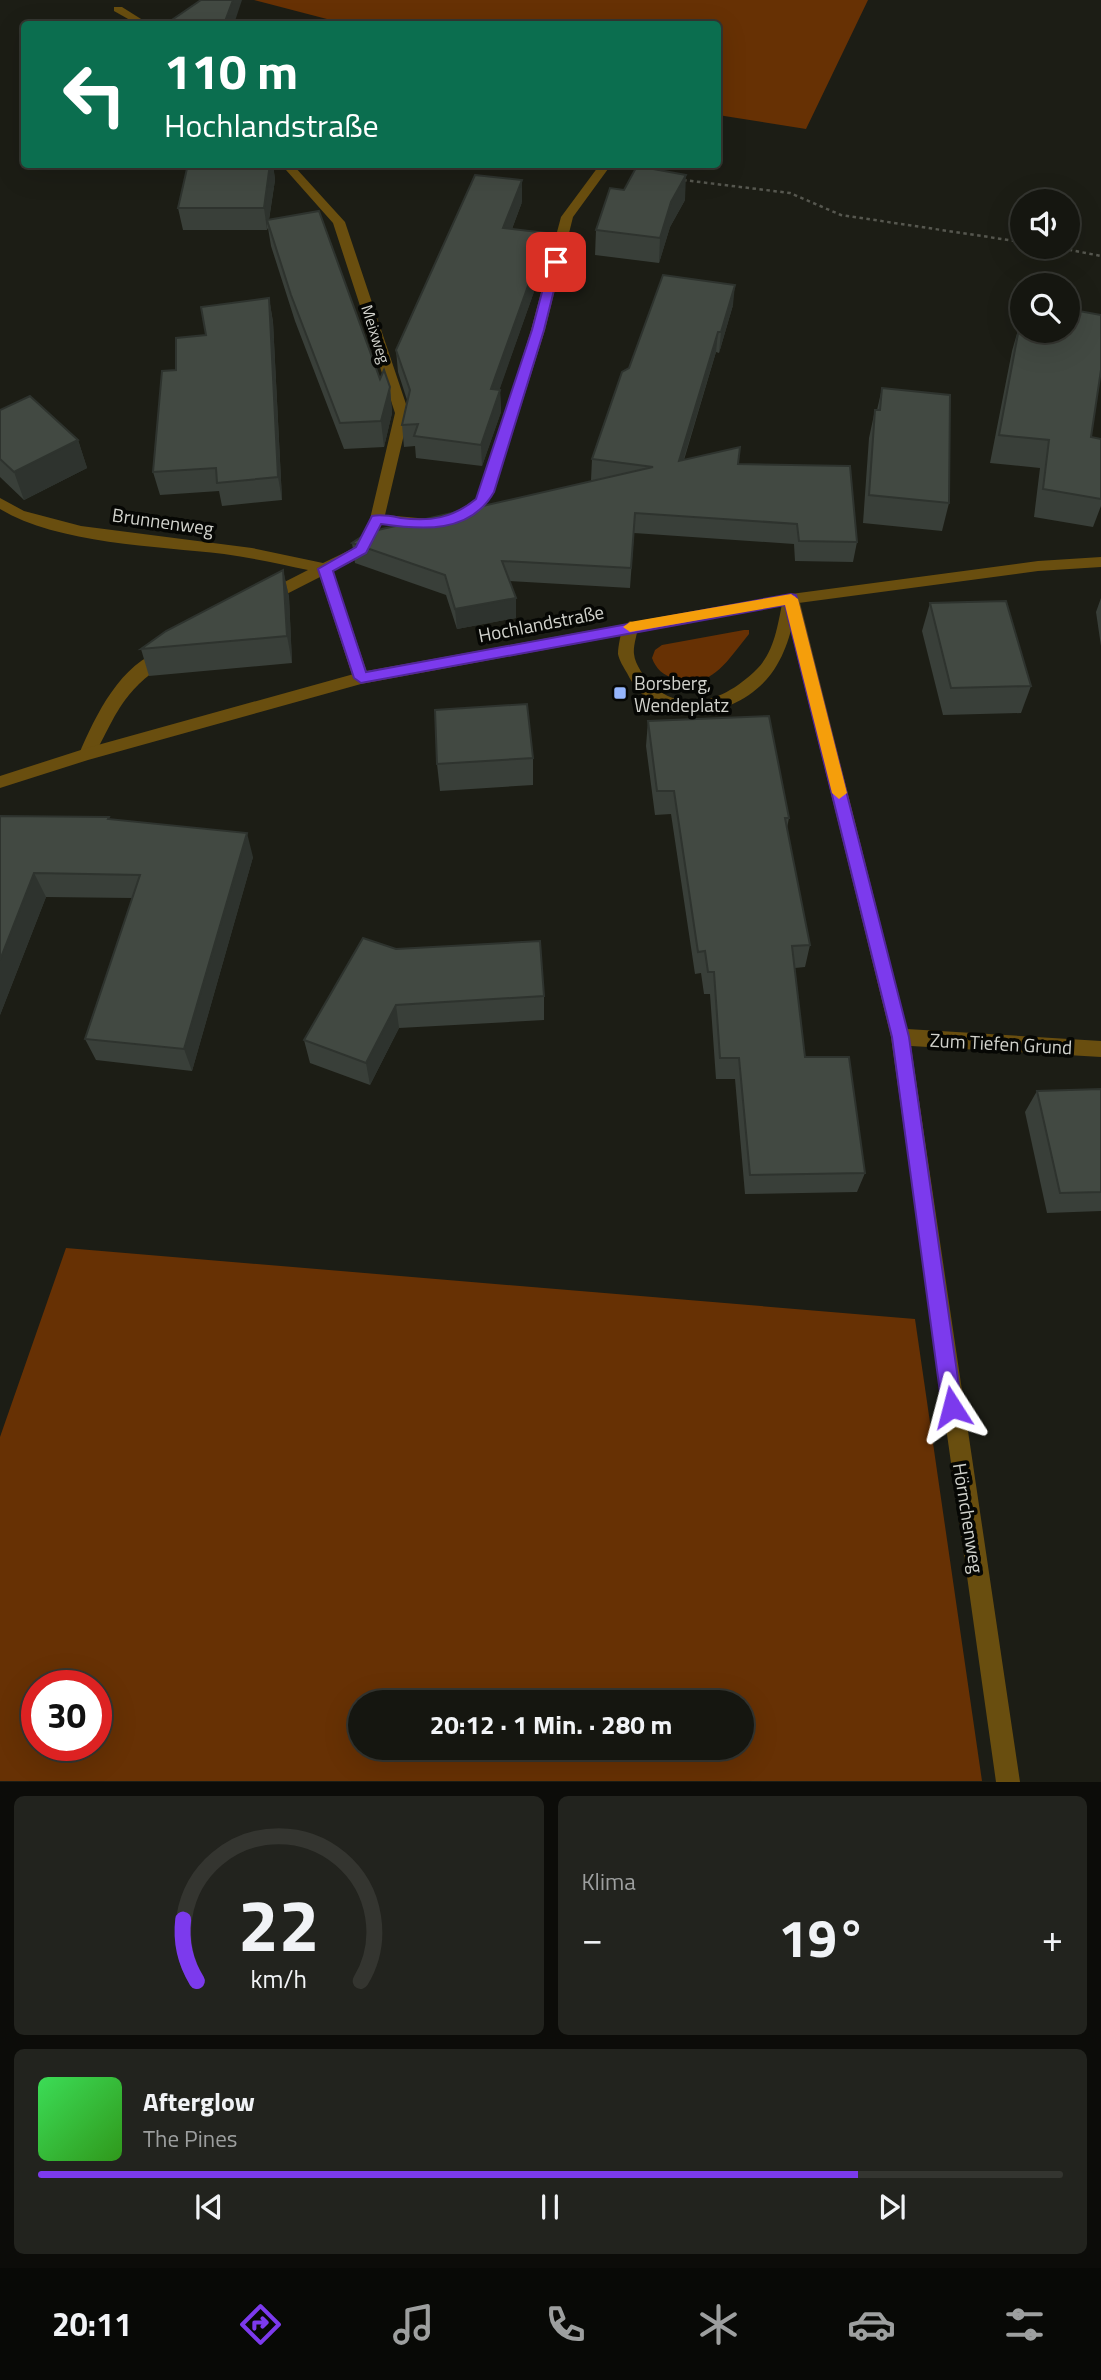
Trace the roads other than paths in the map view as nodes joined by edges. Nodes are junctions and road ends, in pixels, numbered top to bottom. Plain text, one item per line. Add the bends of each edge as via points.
1 (118, 9) dead end
2 (139, 21) edge
3 (291, 168) edge
4 (602, 169) dead end
5 (0, 503) edge
6 (377, 519) junction
7 (1101, 562) edge
8 (325, 569) junction
9 (791, 599) junction
10 (251, 605) edge
11 (630, 627) junction
12 (182, 645) edge
13 (361, 678) junction
14 (87, 754) junction
15 (0, 782) edge
16 (900, 1037) junction
17 (1101, 1049) edge
18 (1009, 1782) edge

1 - 2 street
3 - 6 street, Meixweg via 339,222 402,413
4 - 6 street via 567,217 538,330 481,502 443,523
5 - 8 street, Brunnenweg via 10,512 66,527 251,552
6 - 8 street, Meixweg via 362,550
7 - 9 street, Hochlandstraße
8 - 10 street, Meixweg
8 - 13 street
9 - 11 street, Hochlandstraße
9 - 11 street via 780,647 764,673 729,701 691,708 662,703 639,682 626,655
9 - 16 street, Hörnchenweg
11 - 13 street, Hochlandstraße
12 - 14 street via 137,673 105,710
13 - 14 street, Hochlandstraße
14 - 15 street, Hochlandstraße
16 - 17 street, Zum Tiefen Grund
16 - 18 street, Hörnchenweg

